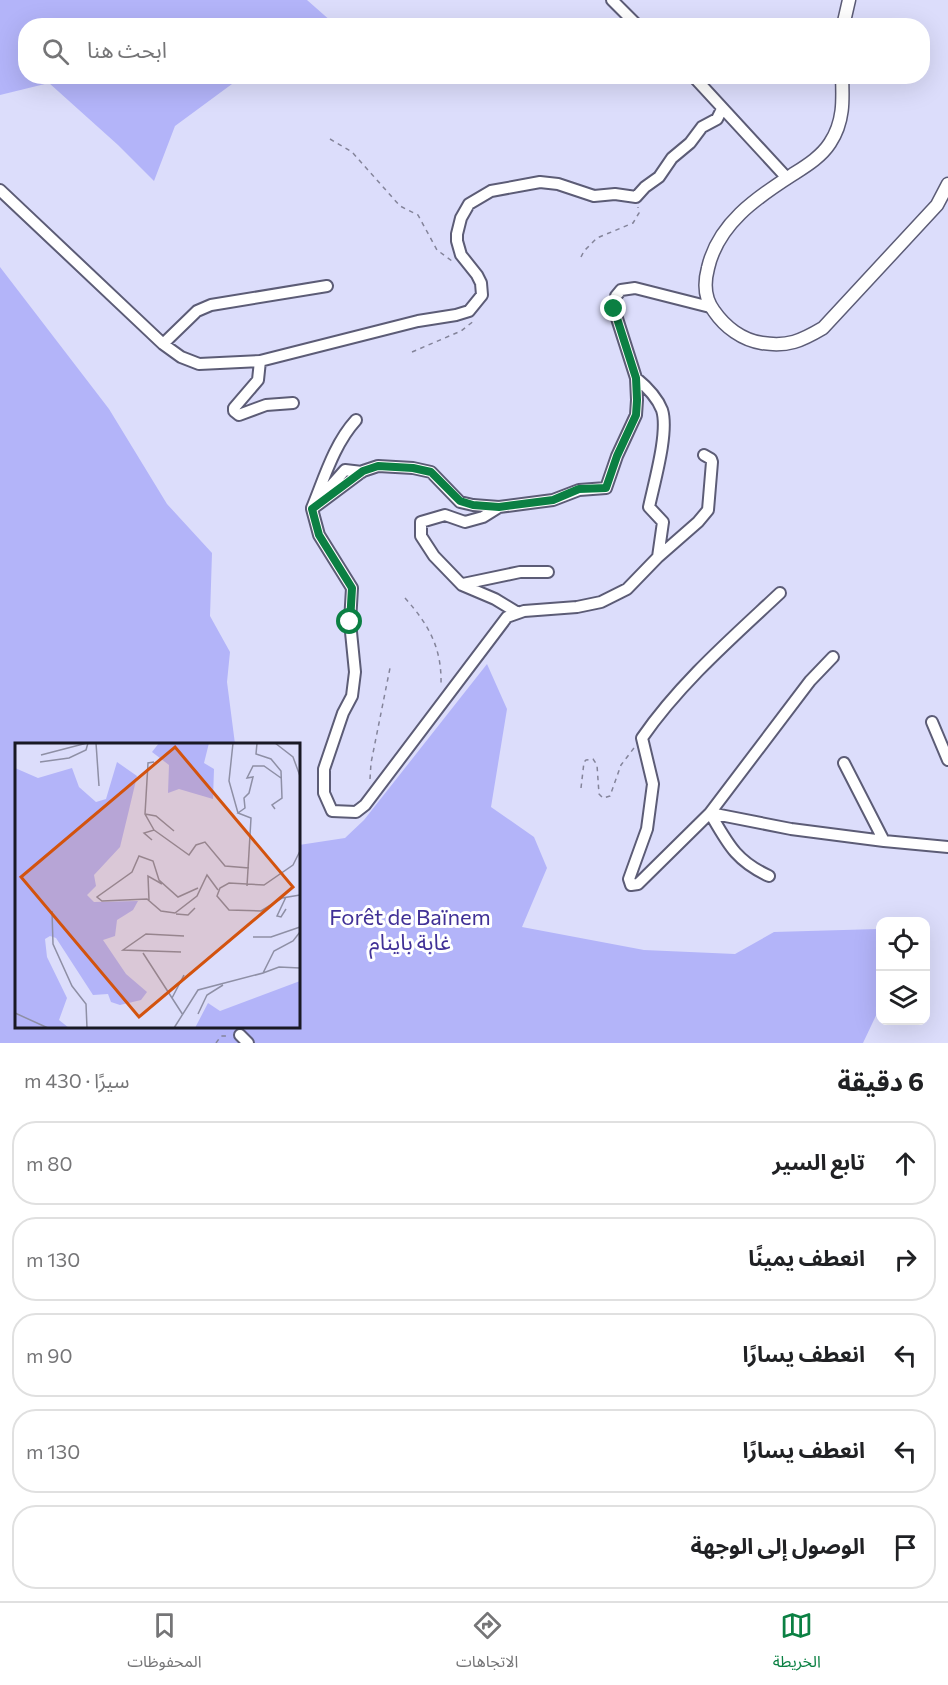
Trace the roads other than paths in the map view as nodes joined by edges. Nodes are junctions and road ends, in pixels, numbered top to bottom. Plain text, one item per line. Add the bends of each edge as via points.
1 (612, 0) edge
2 (849, 0) edge
3 (630, 18) edge
4 (845, 18) edge
5 (700, 84) edge
6 (842, 84) edge
7 (722, 109) junction
8 (787, 178) junction
9 (948, 184) edge
10 (0, 190) edge
11 (327, 285) dead end
12 (710, 307) junction
13 (163, 344) junction
14 (260, 361) junction
15 (636, 378) junction
16 (293, 403) dead end
17 (356, 420) dead end
18 (704, 455) dead end
19 (499, 507) junction
20 (312, 509) junction
21 (658, 557) junction
22 (548, 572) dead end
23 (462, 585) junction
24 (780, 593) dead end
25 (518, 613) junction
26 (833, 657) dead end
27 (932, 722) dead end
28 (948, 760) edge
29 (844, 763) dead end
30 (710, 813) junction
31 (884, 841) junction
32 (948, 847) edge
33 (769, 876) dead end

1 - 3 street
2 - 4 street
5 - 7 street
6 - 8 street via 843,110 830,144 818,158
7 - 8 street
7 - 14 street via 717,119 702,127 659,177 636,197 594,196 540,182 491,191 469,204 460,218 459,249 477,275 482,295 469,310
8 - 12 street via 742,211 717,241 706,276 705,293
9 - 12 street via 937,205 823,328 803,340 785,345 746,338 726,325
10 - 13 street
11 - 13 street via 211,305 197,311
12 - 15 street via 635,288 618,293 614,309
13 - 14 street via 199,364
14 - 16 street via 258,380 234,408 236,413
15 - 19 street via 636,415 606,488 579,489 553,500
15 - 21 street via 656,398 664,426 649,507 663,522
17 - 20 street via 331,460
18 - 21 street via 712,462 708,510
19 - 20 street via 460,501 431,472 378,466 362,471 345,470
19 - 23 street via 465,522 445,515 421,522 421,536 434,556
20 - 25 street via 319,535 352,588 352,696 324,769 324,793 332,811 356,812 365,805 490,636 507,617
21 - 25 street via 627,589 602,602
22 - 23 street via 520,572
23 - 25 street
24 - 30 street via 659,713 642,738 653,784 646,828 629,883 638,884
26 - 30 street via 810,681
27 - 28 street
29 - 31 street
30 - 31 street via 791,830
30 - 33 street via 730,846 750,867
31 - 32 street

